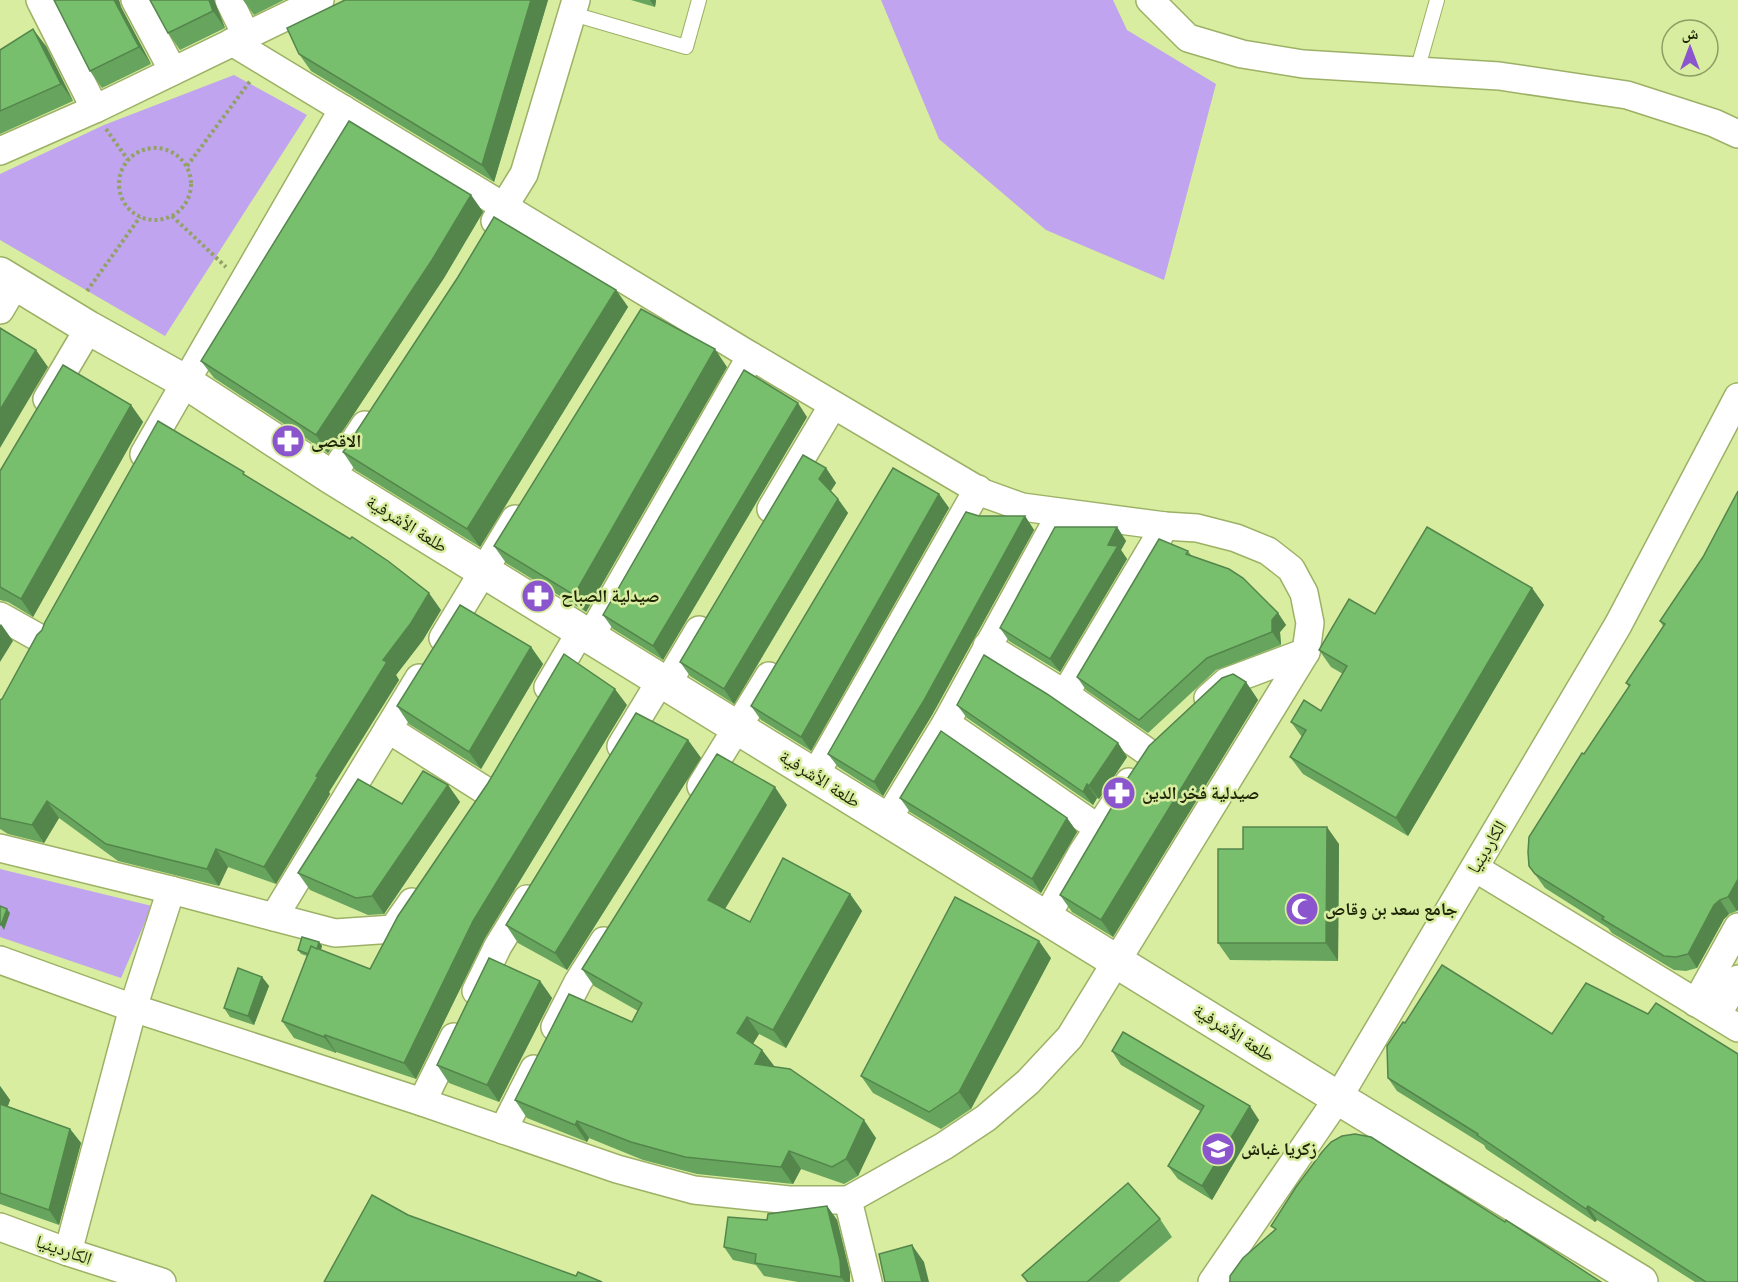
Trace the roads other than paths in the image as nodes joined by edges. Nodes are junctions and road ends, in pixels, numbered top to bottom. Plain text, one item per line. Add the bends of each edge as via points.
1 (40, 0) edge
2 (135, 0) edge
3 (229, 0) edge
4 (320, 0) edge
5 (699, 0) edge
6 (1150, 0) edge
7 (1437, 0) edge
8 (574, 7) edge
9 (240, 39) junction
10 (173, 71) junction
11 (1417, 71) junction
12 (344, 109) junction
13 (99, 117) junction
14 (1738, 134) edge
15 (0, 151) edge
16 (505, 205) junction
17 (481, 246) edge
18 (6, 289) edge
19 (89, 328) junction
20 (751, 356) junction
21 (184, 381) junction
22 (381, 401) edge
23 (833, 405) junction
24 (1734, 413) edge
25 (35, 418) edge
26 (132, 474) edge
27 (331, 477) junction
28 (978, 489) junction
29 (527, 500) edge
30 (1060, 513) junction
31 (1165, 526) junction
32 (756, 534) edge
33 (483, 571) junction
34 (714, 604) edge
35 (0, 616) edge
36 (585, 634) junction
37 (41, 639) edge
38 (987, 646) junction
39 (1306, 652) junction
40 (780, 658) edge
41 (664, 682) junction
42 (1065, 694) junction
43 (533, 711) edge
44 (1192, 713) edge
45 (946, 723) junction
46 (738, 728) junction
47 (388, 729) junction
48 (611, 762) edge
49 (815, 775) junction
50 (485, 790) edge
51 (689, 806) edge
52 (887, 820) junction
53 (1098, 828) junction
54 (0, 848) edge
55 (1475, 868) junction
56 (542, 875) edge
57 (426, 880) edge
58 (171, 890) junction
59 (274, 917) junction
60 (1046, 918) junction
61 (615, 924) edge
62 (1738, 927) edge
63 (0, 960) edge
64 (1116, 960) junction
65 (1738, 979) edge
66 (133, 1008) junction
67 (1717, 1015) edge
68 (1338, 1098) junction
69 (422, 1102) junction
70 (503, 1130) junction
71 (848, 1200) junction
72 (0, 1227) edge
73 (68, 1252) junction
74 (162, 1282) edge
75 (868, 1282) edge
76 (1212, 1282) edge
77 (1641, 1282) edge

1 - 13 street
2 - 10 street
3 - 9 street
4 - 9 street
5 - 8 lane via 686,47
6 - 11 street via 1188,38 1242,54 1304,64
7 - 11 lane
8 - 16 street via 524,174
9 - 10 street
9 - 12 street via 261,60
10 - 13 street
11 - 14 street via 1498,76 1627,95
12 - 16 street
12 - 21 street
13 - 15 street
16 - 17 street
16 - 20 street via 647,306
18 - 19 main road, طلعة الأشرفية
19 - 21 main road, طلعة الأشرفية
19 - 25 street
20 - 23 street
20 - 36 street
21 - 26 street
21 - 27 main road, طلعة الأشرفية
22 - 27 street
23 - 28 street via 899,458
23 - 32 street
24 - 55 street, الكاردينيا via 1618,625
27 - 33 main road, طلعة الأشرفية
28 - 30 street via 1022,507
28 - 49 street
29 - 33 street
30 - 31 street
30 - 38 street
31 - 39 street via 1197,528 1236,538 1268,551 1291,569 1304,593 1310,623
31 - 42 street
33 - 36 main road, طلعة الأشرفية
33 - 47 street
34 - 41 street
35 - 37 street
36 - 41 main road, طلعة الأشرفية
36 - 43 street
38 - 42 street
38 - 45 street
39 - 44 street via 1226,682
39 - 64 street
40 - 46 street
41 - 46 main road, طلعة الأشرفية
41 - 48 street
42 - 53 street via 1157,745
45 - 52 street
45 - 53 street
46 - 49 main road, طلعة الأشرفية
46 - 51 street
47 - 50 street
47 - 59 street
49 - 52 main road, طلعة الأشرفية
52 - 60 main road, طلعة الأشرفية
53 - 60 street
54 - 58 street
55 - 67 street
55 - 68 street, الكاردينيا
56 - 69 street via 498,946
57 - 59 street via 393,929 335,933
58 - 59 street
58 - 66 street
60 - 64 main road, طلعة الأشرفية
61 - 70 street via 578,982
62 - 67 street
63 - 66 street
64 - 68 main road, طلعة الأشرفية
64 - 71 street via 1070,1037 1028,1082 986,1118 944,1146
65 - 67 street
66 - 69 street
66 - 73 street
68 - 76 street, الكاردينيا
68 - 77 main road, طلعة الأشرفية
69 - 70 street
70 - 71 street via 617,1169 694,1190 789,1200
71 - 75 street
72 - 73 street, الكاردينيا
73 - 74 street, الكاردينيا

